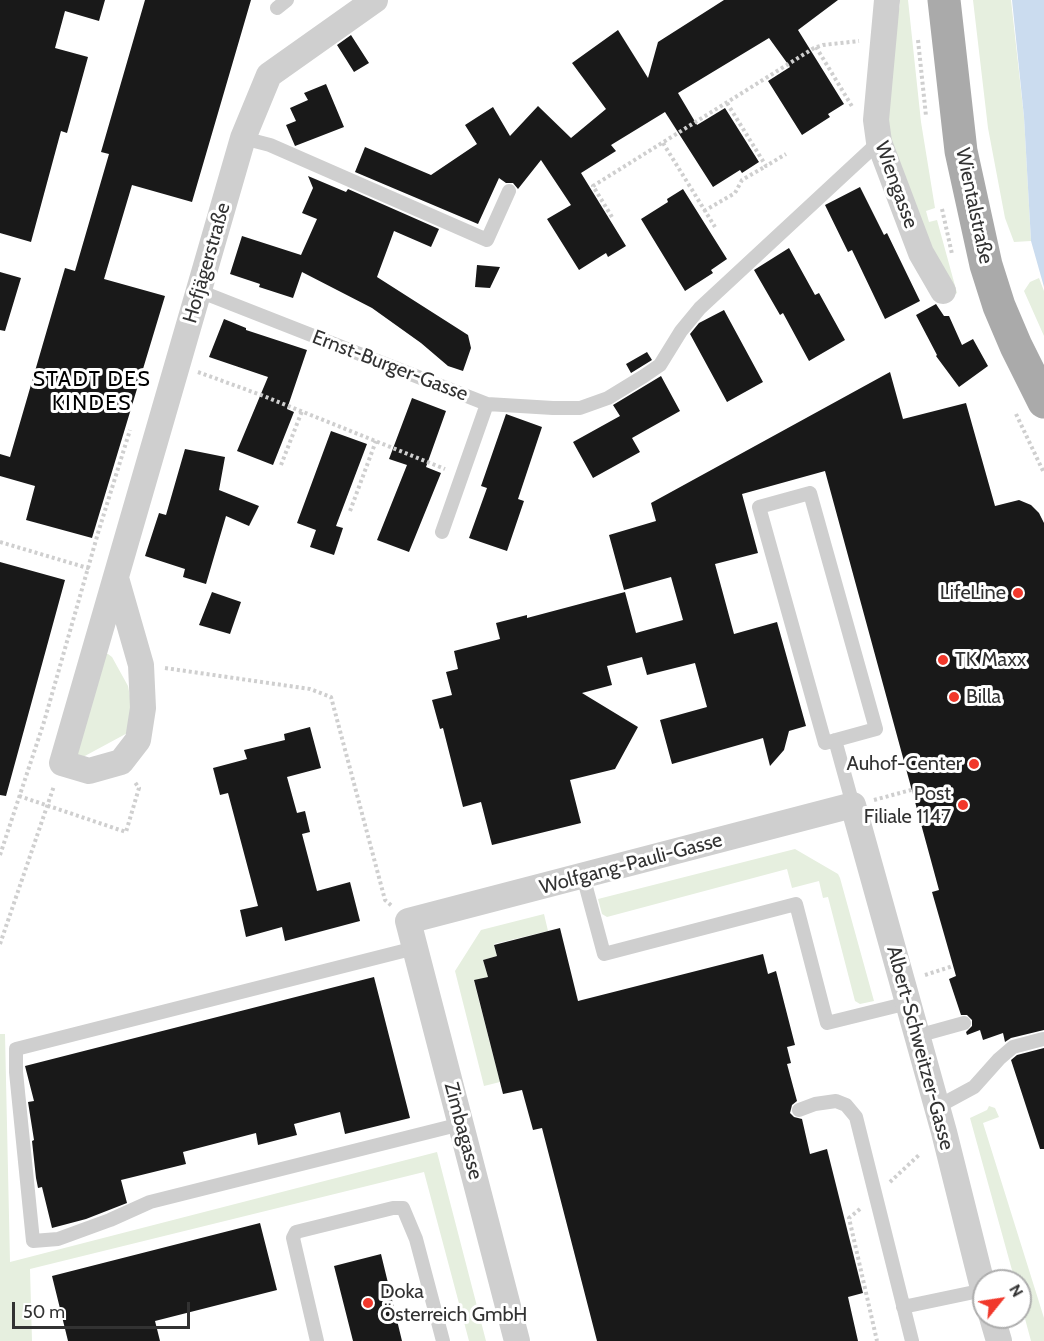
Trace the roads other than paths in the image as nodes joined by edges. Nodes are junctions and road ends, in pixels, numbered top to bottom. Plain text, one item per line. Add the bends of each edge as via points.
1 (375, 0) edge
2 (887, 0) edge
3 (944, 0) edge
4 (878, 131) junction
5 (243, 138) junction
6 (509, 191) dead end
7 (199, 291) junction
8 (943, 291) dead end
9 (1044, 402) edge
10 (487, 404) junction
11 (442, 532) dead end
12 (116, 578) junction
13 (835, 740) junction
14 (853, 805) junction
15 (583, 876) junction
16 (408, 921) joint
17 (415, 948) junction
18 (908, 1003) junction
19 (964, 1023) dead end
20 (917, 1036) junction
21 (1043, 1039) edge
22 (937, 1107) junction
23 (799, 1110) dead end
24 (461, 1124) junction
25 (978, 1269) edge
26 (972, 1293) edge
27 (903, 1307) junction
28 (317, 1341) edge
29 (443, 1341) edge
30 (517, 1341) edge
31 (912, 1341) edge

1 - 5 street, Hofjägerstraße via 270,75
2 - 4 street, Wiengasse
3 - 9 main road, Wientalstraße via 961,151 983,255 999,306
4 - 8 street, Wiengasse via 921,253
4 - 10 lane via 700,308 660,365 608,398 580,408
5 - 6 lane via 270,145 487,240
5 - 7 street, Hofjägerstraße
7 - 10 lane, Ernst-Burger-Gasse
7 - 12 street, Hofjägerstraße
10 - 11 lane, Ernst-Burger-Gasse
12 - 12 street, Hofjägerstraße via 62,764 89,771 121,762 138,740 143,708 141,665
13 - 13 lane via 825,743 759,507 810,493 876,729
13 - 14 lane
14 - 15 street, Wolfgang-Pauli-Gasse
14 - 18 street, Albert-Schweitzer-Gasse
15 - 16 street, Wolfgang-Pauli-Gasse
15 - 18 lane via 603,954 796,904 827,1023
16 - 17 street, Zimbagasse
17 - 24 street, Zimbagasse
17 - 24 lane via 16,1049 33,1241 58,1239 150,1202
18 - 20 street, Albert-Schweitzer-Gasse
19 - 20 lane
20 - 22 street, Albert-Schweitzer-Gasse
21 - 22 lane via 1013,1047 974,1087
22 - 25 street, Albert-Schweitzer-Gasse
23 - 27 lane via 836,1101 846,1105 856,1117
24 - 30 street, Zimbagasse
26 - 27 lane
27 - 31 lane
28 - 29 lane via 296,1232 403,1208 416,1239

